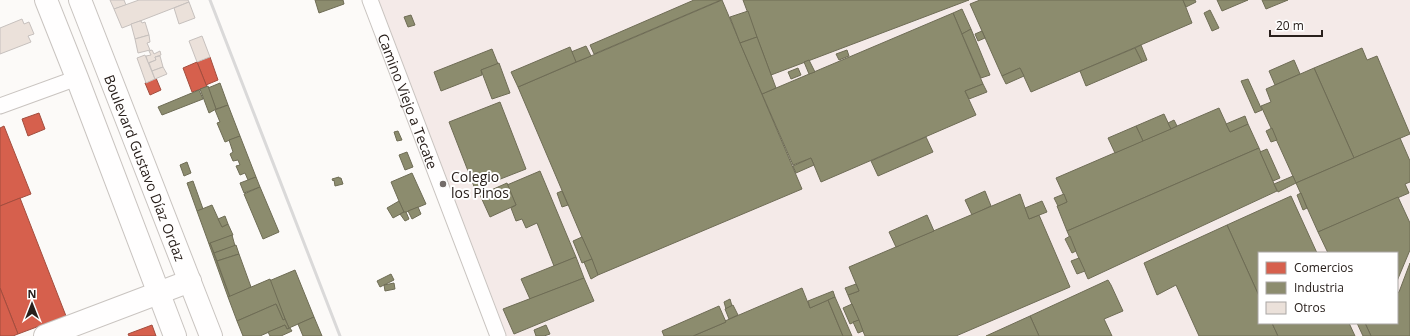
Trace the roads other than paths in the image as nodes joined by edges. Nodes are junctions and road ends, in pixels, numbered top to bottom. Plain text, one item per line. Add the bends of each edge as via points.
1 (46, 0) edge
2 (80, 0) edge
3 (370, 0) edge
4 (77, 78) junction
5 (0, 106) edge
6 (190, 281) junction
7 (159, 294) junction
8 (45, 336) edge
9 (175, 336) edge
10 (211, 336) edge
11 (498, 336) edge

1 - 4 main road
2 - 6 main road, Boulevard Gustavo Díaz Ordaz
3 - 11 street, Camino Viejo a Tecate
4 - 5 street
4 - 7 main road
6 - 7 main road
6 - 10 main road, Boulevard Gustavo Díaz Ordaz
7 - 8 main road
7 - 9 main road

